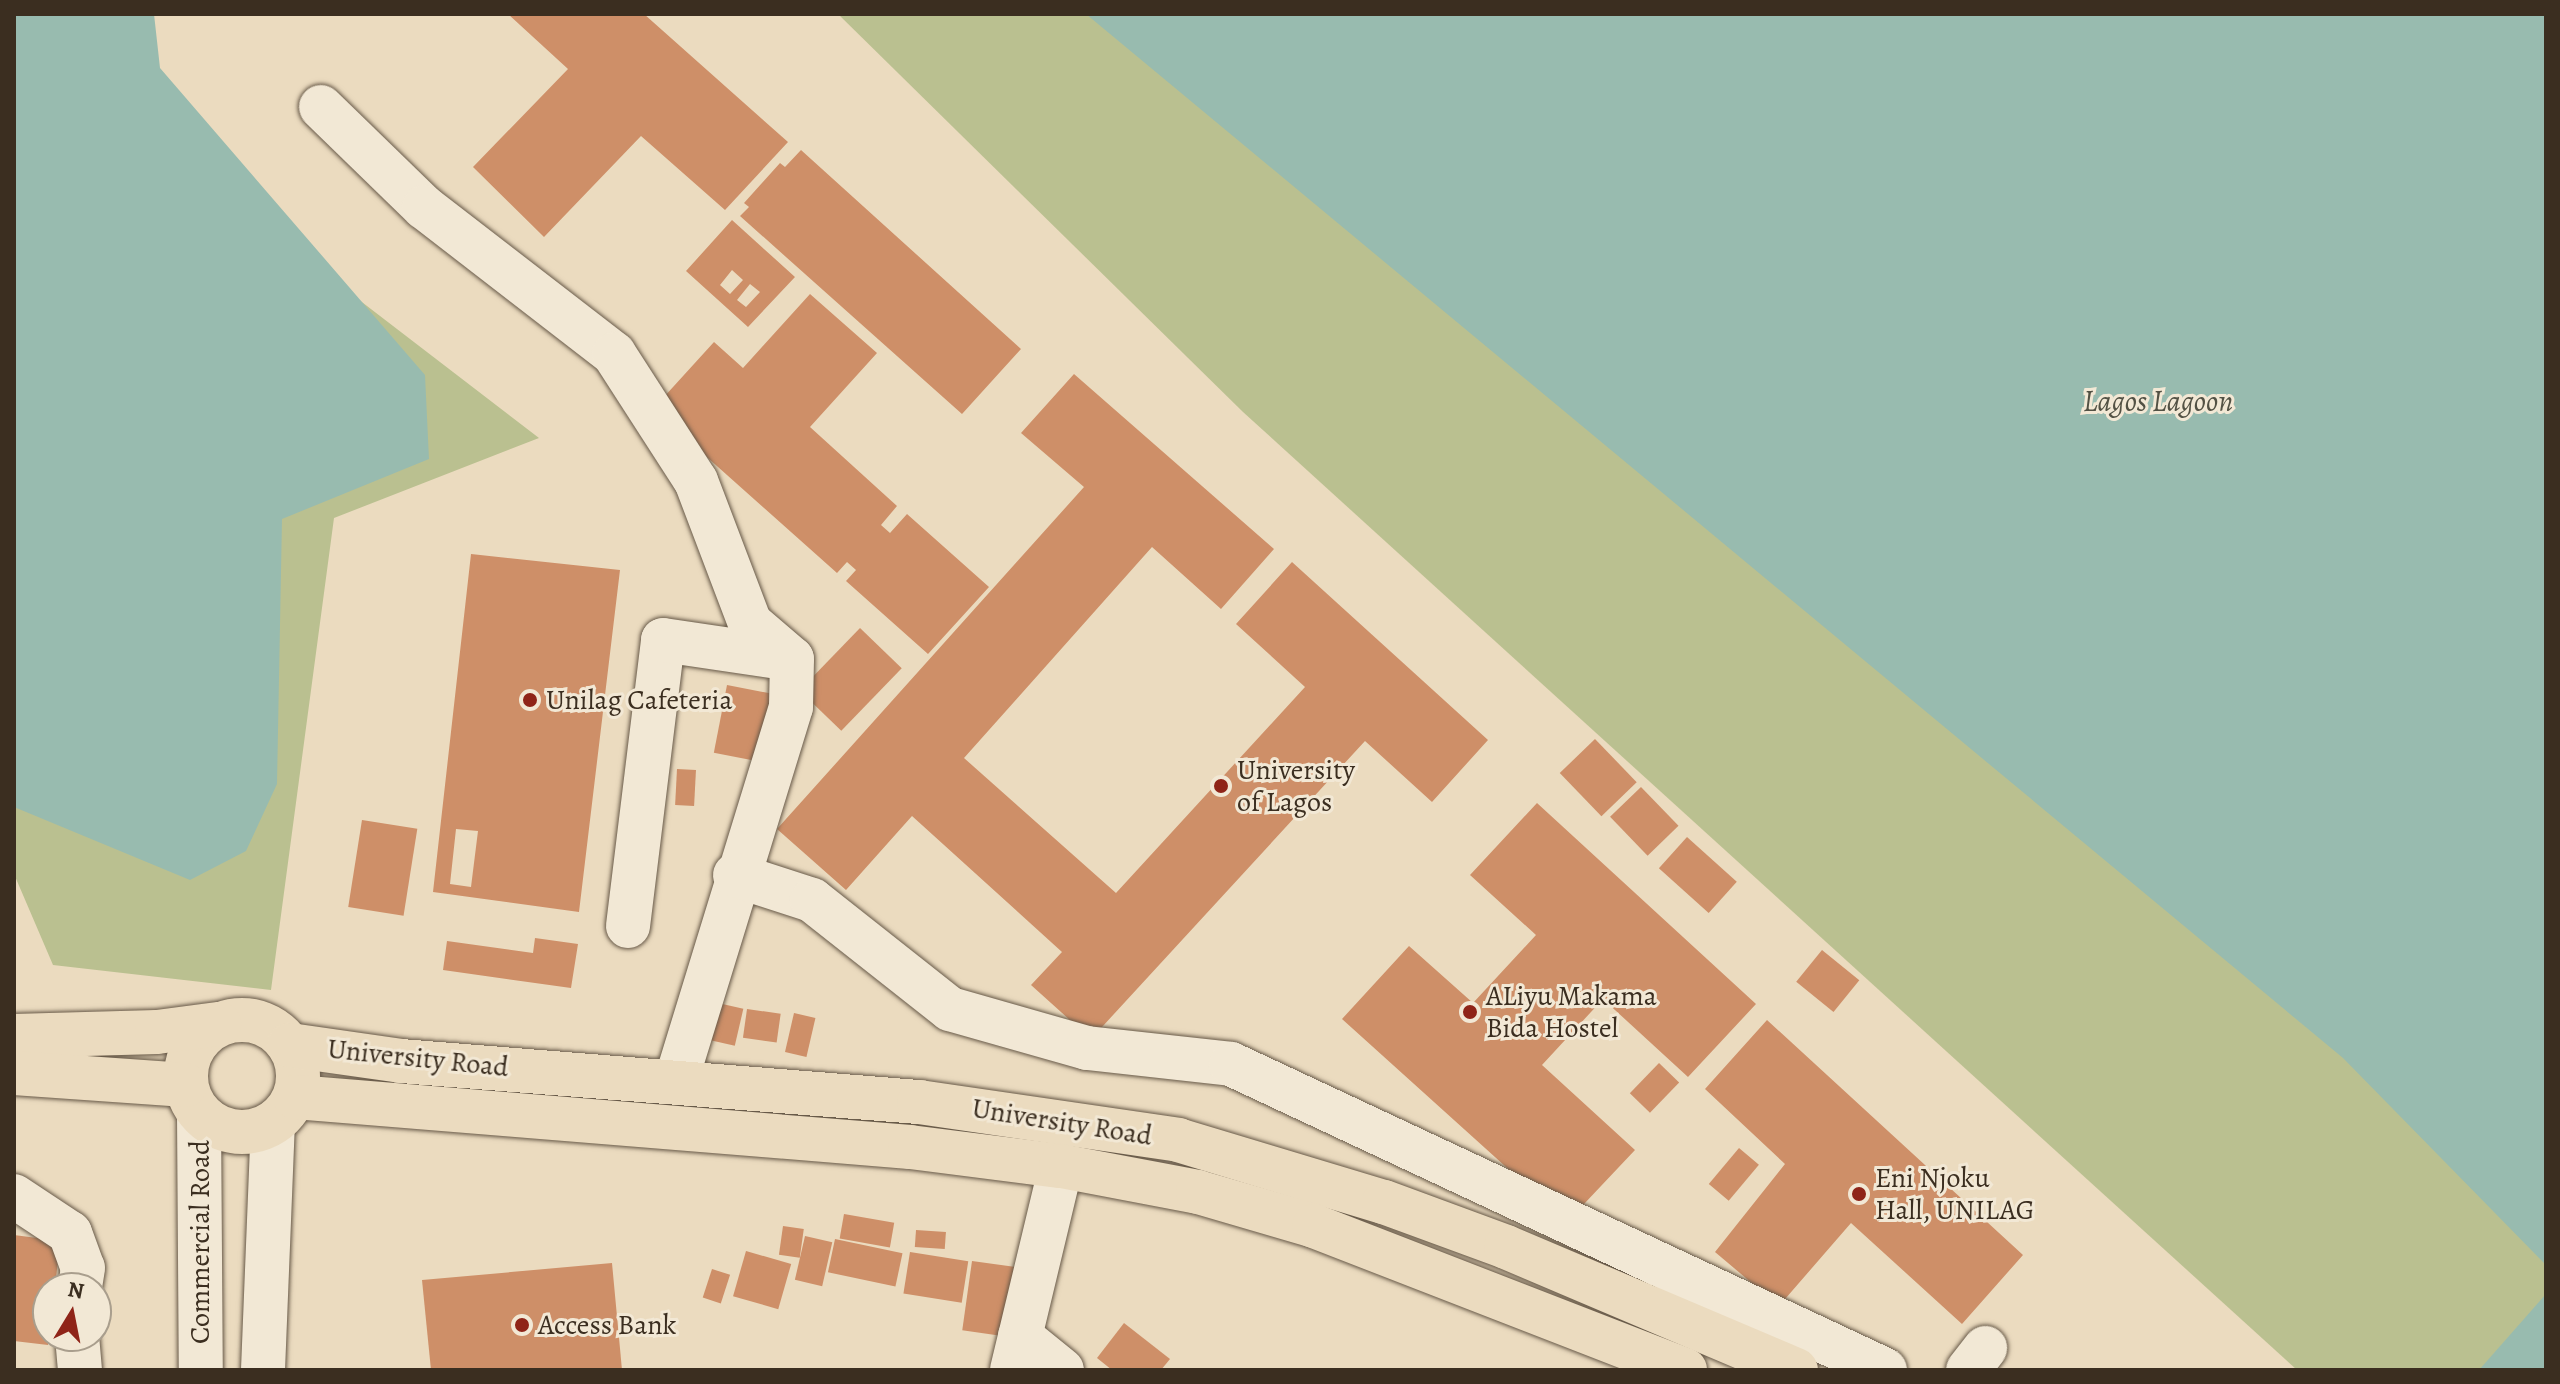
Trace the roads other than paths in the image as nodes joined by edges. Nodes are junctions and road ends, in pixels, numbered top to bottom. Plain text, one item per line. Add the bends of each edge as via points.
1 (321, 107) dead end
2 (792, 659) junction
3 (735, 875) junction
4 (628, 926) dead end
5 (219, 1024) junction
6 (14, 1036) edge
7 (289, 1045) junction
8 (14, 1073) edge
9 (676, 1081) junction
10 (193, 1100) junction
11 (284, 1110) junction
12 (1061, 1166) junction
13 (14, 1196) edge
14 (82, 1272) edge
15 (1016, 1353) edge
16 (201, 1370) edge
17 (263, 1370) edge
18 (1062, 1370) edge
19 (1685, 1370) edge
20 (1796, 1370) edge
21 (1885, 1370) edge

1 - 2 street via 424,207 614,354 696,481 750,623
2 - 3 street via 791,707
2 - 4 street via 663,640
3 - 9 street
3 - 21 street via 812,900 950,1009 1087,1048 1231,1064
5 - 6 main road via 157,1032
5 - 7 main road via 258,1022
5 - 10 main road via 191,1048
7 - 9 main road, University Road via 401,1061
7 - 11 main road via 299,1079
8 - 10 main road
9 - 20 main road, University Road via 748,1093 919,1102 1178,1140 1384,1202 1506,1247
10 - 11 main road via 235,1132
10 - 16 street, Commercial Road
11 - 12 main road, University Road via 910,1147
11 - 17 street
12 - 15 street
12 - 19 main road, University Road via 1198,1192 1314,1226
13 - 14 street via 70,1233
15 - 18 street

